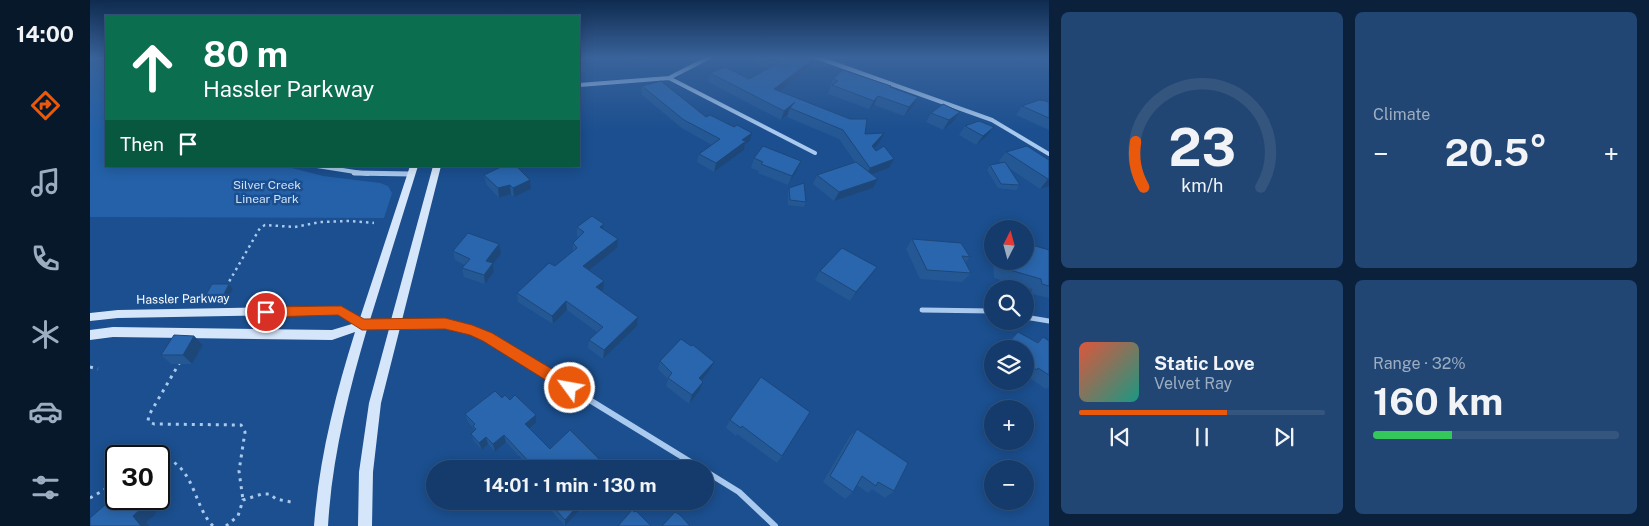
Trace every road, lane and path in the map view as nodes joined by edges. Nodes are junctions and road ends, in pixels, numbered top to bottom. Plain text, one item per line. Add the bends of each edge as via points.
1 (623, 82) edge
2 (676, 82) edge
3 (885, 82) edge
4 (580, 85) edge
5 (815, 153) dead end
6 (1049, 154) edge
7 (323, 167) edge
8 (437, 167) edge
9 (412, 170) edge
10 (374, 223) dead end
11 (224, 290) edge
12 (922, 310) dead end
13 (984, 311) edge
14 (90, 317) edge
15 (1034, 318) edge
16 (1049, 321) edge
17 (362, 324) junction
18 (394, 324) junction
19 (90, 335) edge
20 (182, 360) edge
21 (90, 367) edge
22 (98, 369) dead end
23 (170, 460) edge
24 (687, 460) edge
25 (714, 477) edge
26 (105, 489) edge
27 (90, 498) edge
28 (243, 500) junction
29 (291, 502) dead end
30 (213, 526) edge
31 (226, 526) edge
32 (321, 526) edge
33 (365, 526) edge
34 (774, 526) edge

1 - 4 street
2 - 5 street
3 - 6 street via 992,120
7 - 9 street via 372,175
8 - 18 main road
9 - 17 main road
10 - 11 path via 320,222 295,227 265,225 260,228
12 - 13 street
14 - 17 main road, Hassler Parkway via 341,310
15 - 16 street
17 - 18 main road
17 - 19 main road via 332,335 114,332
17 - 32 main road via 338,407
18 - 24 street via 445,323 472,330
18 - 33 main road via 375,403 366,472
20 - 28 path via 148,421 154,424 241,425 244,432 239,471
21 - 22 path
23 - 30 path via 184,474
25 - 34 street via 739,492
26 - 27 path
28 - 29 path via 270,494 276,499
28 - 31 path via 238,516

